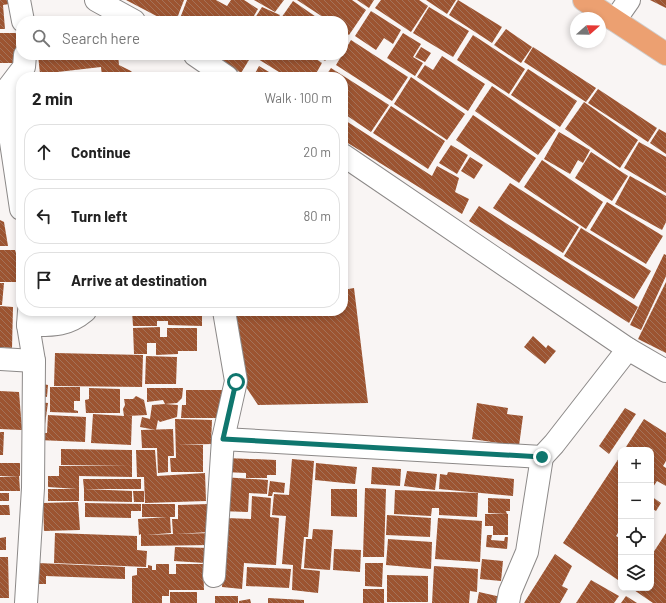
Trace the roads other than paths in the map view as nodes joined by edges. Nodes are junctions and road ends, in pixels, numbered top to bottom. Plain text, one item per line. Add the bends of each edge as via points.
1 (19, 0) edge
2 (96, 0) edge
3 (584, 0) edge
4 (629, 0) edge
5 (22, 16) edge
6 (125, 16) edge
7 (615, 20) junction
8 (666, 54) edge
9 (24, 60) edge
10 (197, 63) edge
11 (21, 72) edge
12 (216, 72) edge
13 (16, 78) edge
14 (348, 158) edge
15 (16, 176) edge
16 (77, 316) edge
17 (225, 316) edge
18 (28, 318) edge
19 (628, 349) junction
20 (0, 359) edge
21 (34, 361) junction
22 (666, 371) edge
23 (223, 439) junction
24 (542, 457) junction
25 (214, 576) dead end
26 (26, 603) edge
27 (508, 603) edge

1 - 5 street
2 - 6 street
3 - 7 main road
4 - 7 street
7 - 8 main road
9 - 11 street via 24,68
10 - 12 street
13 - 15 street via 8,88 7,116
14 - 19 street
16 - 18 street via 69,322 55,325
17 - 23 street via 236,382
18 - 21 street
19 - 22 street
19 - 24 street
20 - 21 street
21 - 26 street via 33,488
23 - 24 street
23 - 25 street
24 - 27 street via 527,552

